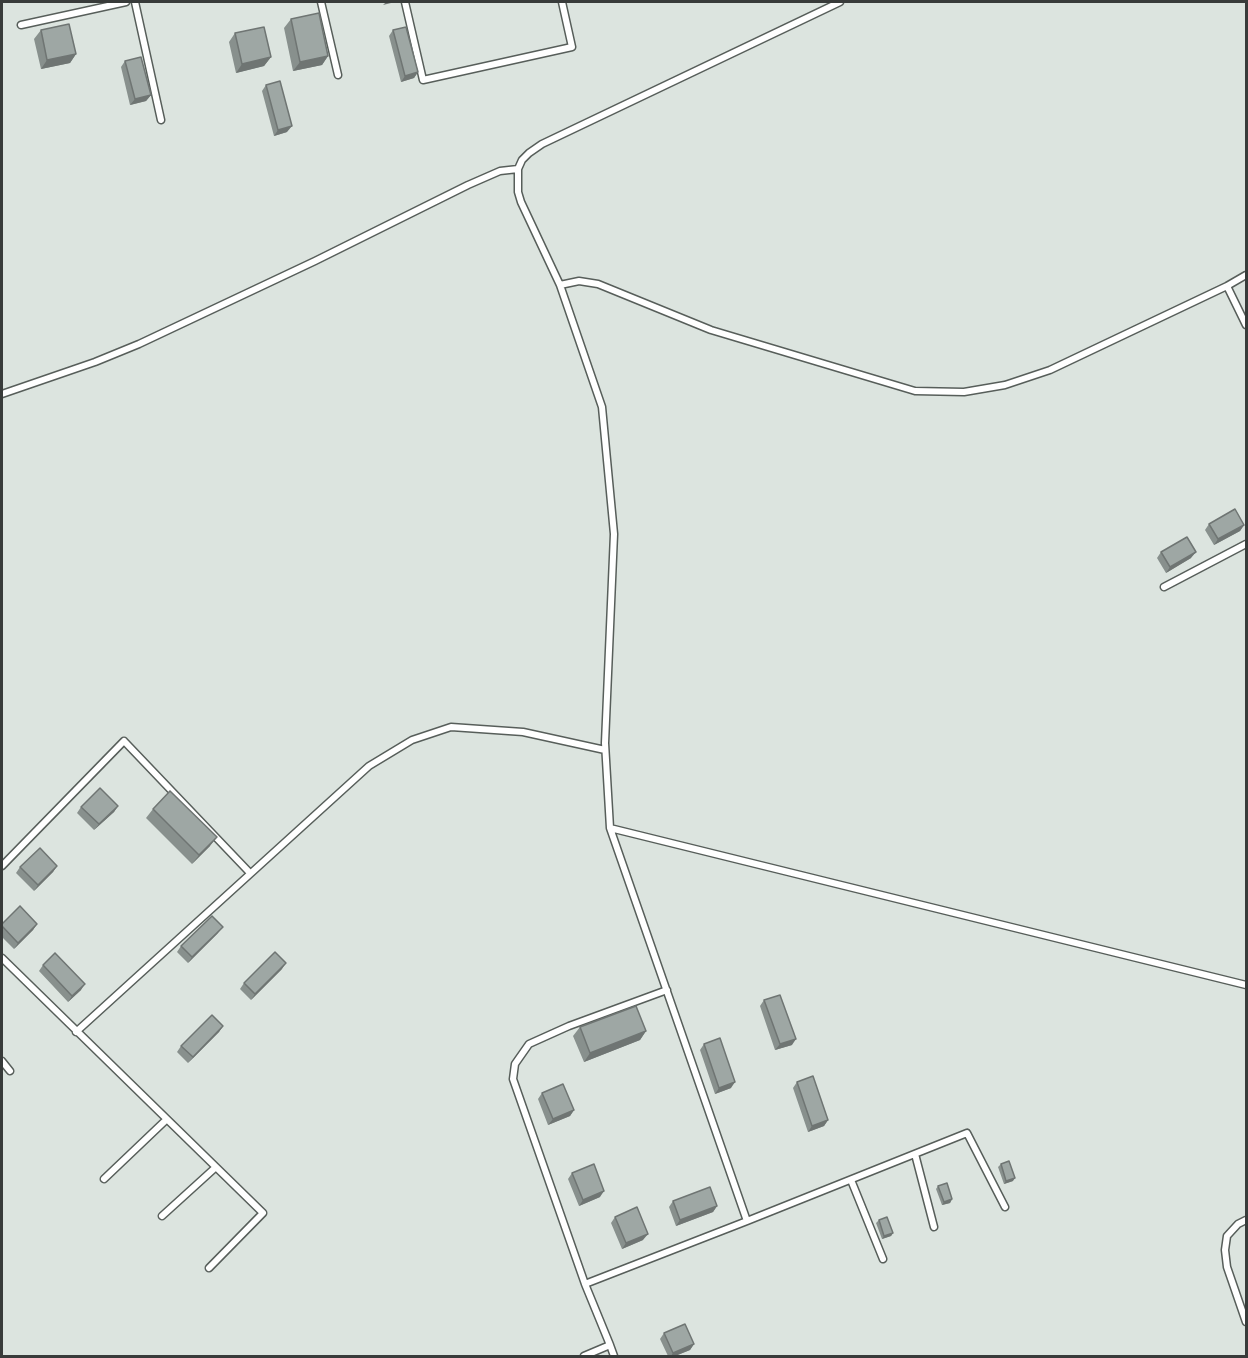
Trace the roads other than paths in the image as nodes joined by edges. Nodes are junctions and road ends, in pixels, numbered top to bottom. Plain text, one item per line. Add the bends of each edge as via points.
1 (126, 2) edge
2 (135, 2) edge
3 (321, 2) edge
4 (405, 2) edge
5 (562, 2) edge
6 (840, 2) edge
7 (21, 25) dead end
8 (338, 75) dead end
9 (160, 120) dead end
10 (518, 169) junction
11 (1246, 275) edge
12 (560, 285) junction
13 (1227, 286) junction
14 (1246, 325) edge
15 (2, 394) edge
16 (1246, 544) edge
17 (1164, 587) dead end
18 (605, 750) junction
19 (610, 828) junction
20 (2, 866) edge
21 (250, 873) junction
22 (2, 958) edge
23 (1246, 985) edge
24 (667, 990) junction
25 (76, 1032) junction
26 (2, 1061) edge
27 (10, 1071) dead end
28 (167, 1119) junction
29 (915, 1154) junction
30 (216, 1167) junction
31 (104, 1179) dead end
32 (851, 1180) junction
33 (1005, 1207) dead end
34 (162, 1216) dead end
35 (1246, 1220) edge
36 (747, 1221) junction
37 (934, 1227) dead end
38 (883, 1258) dead end
39 (209, 1268) dead end
40 (585, 1284) junction
41 (1246, 1322) edge
42 (610, 1346) junction
43 (584, 1356) edge
44 (614, 1356) edge

1 - 7 lane
2 - 9 lane
3 - 8 lane
4 - 5 lane via 423,80 572,47
6 - 10 lane via 542,144 522,160
10 - 12 lane via 521,202
10 - 15 lane via 500,171 468,185 139,344
11 - 13 lane
12 - 13 lane via 579,281 598,284 711,330 915,392 964,392 1005,385 1050,370
12 - 18 lane via 602,407 614,534
13 - 14 lane
16 - 17 lane
18 - 19 lane
18 - 21 lane via 523,732 451,727 412,740 369,766
19 - 23 lane
19 - 24 lane
20 - 21 lane via 124,741
21 - 25 lane
22 - 25 lane
24 - 36 lane
24 - 40 lane via 529,1044 515,1064 513,1079
25 - 28 lane
26 - 27 lane
28 - 30 lane
28 - 31 lane
29 - 32 lane
29 - 33 lane via 967,1133
29 - 37 lane
30 - 34 lane
30 - 39 lane via 263,1213
32 - 36 lane
32 - 38 lane
35 - 41 lane via 1227,1236 1225,1250
36 - 40 lane
40 - 42 lane
42 - 43 lane
42 - 44 lane

